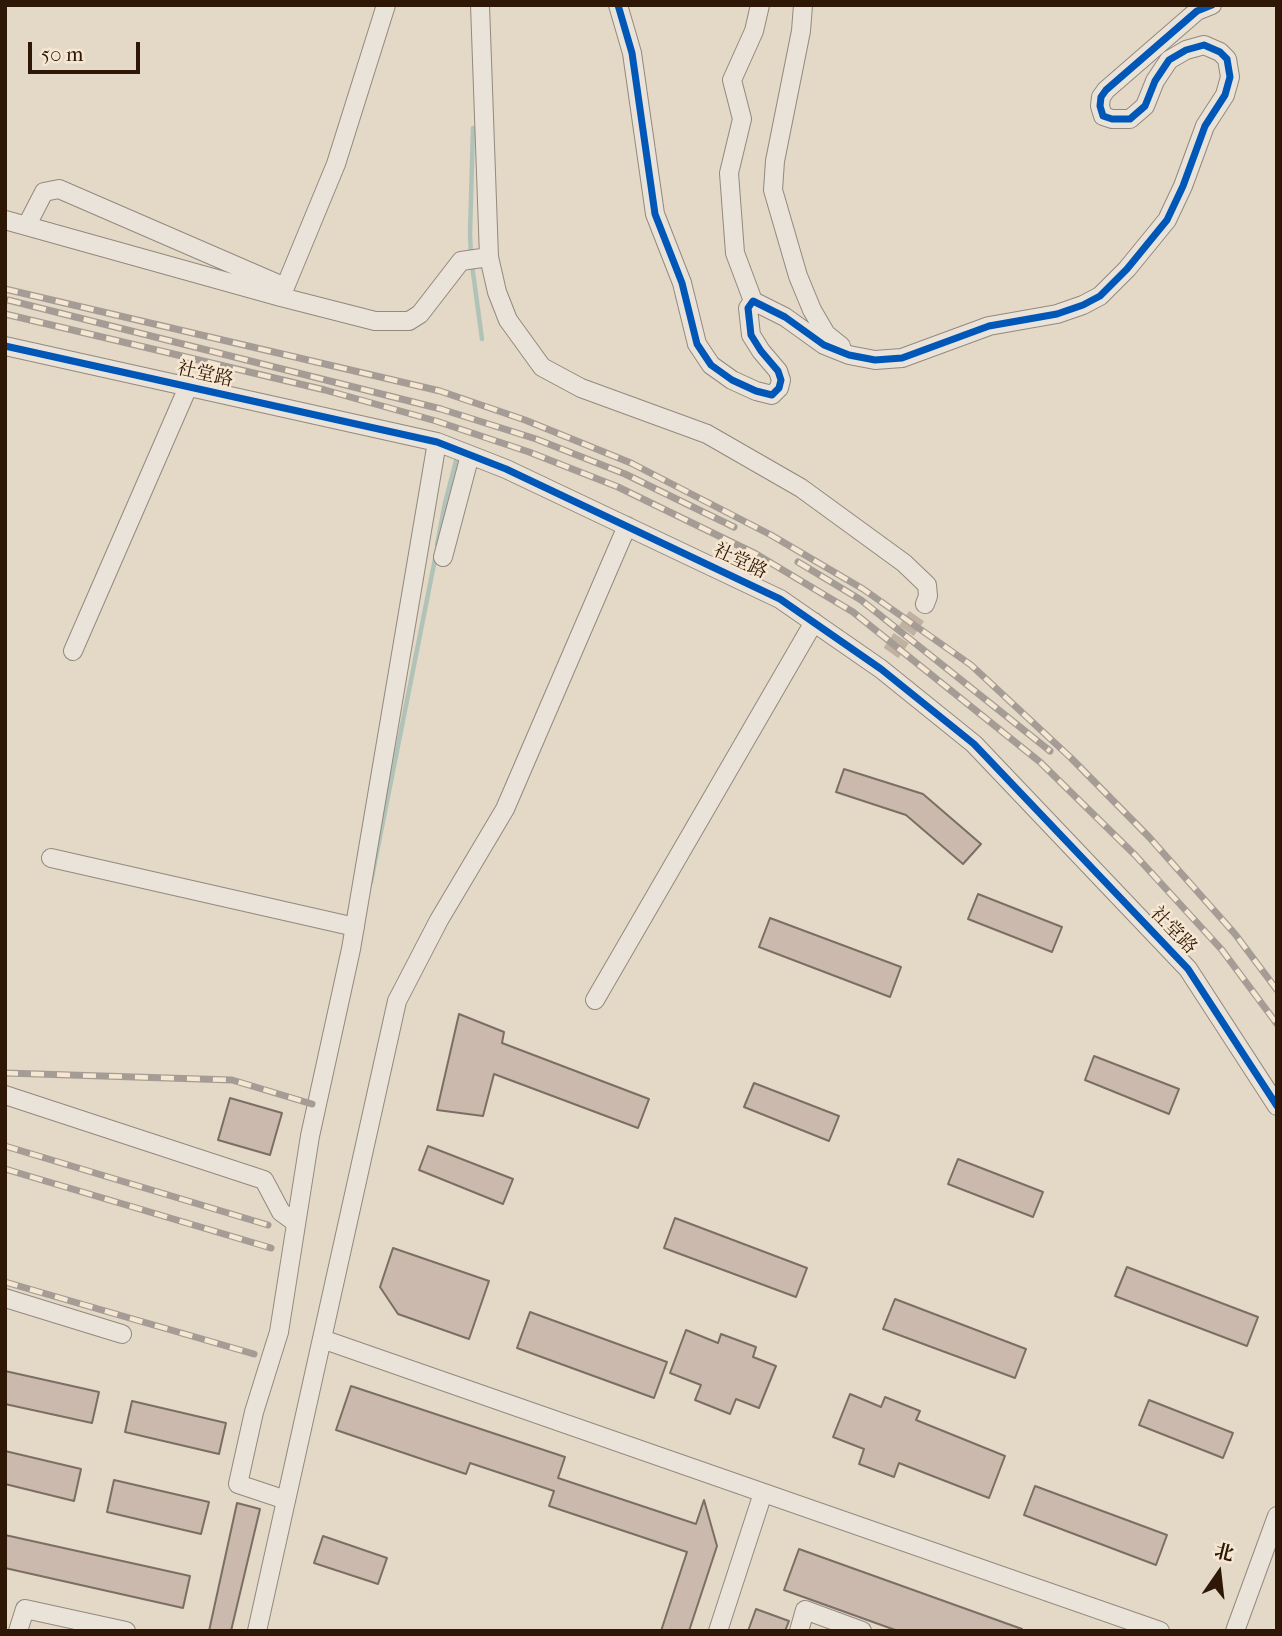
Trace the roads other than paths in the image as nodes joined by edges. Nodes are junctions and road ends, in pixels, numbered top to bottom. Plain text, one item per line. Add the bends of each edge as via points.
1 (386, 5) edge
2 (480, 5) edge
3 (618, 5) edge
4 (760, 5) edge
5 (803, 5) edge
6 (1212, 5) edge
7 (5, 220) edge
8 (27, 225) junction
9 (485, 258) junction
10 (283, 292) junction
11 (753, 301) junction
12 (5, 346) edge
13 (849, 355) junction
14 (188, 387) junction
15 (436, 442) junction
16 (471, 455) junction
17 (627, 526) junction
18 (443, 557) dead end
19 (925, 604) dead end
20 (814, 622) junction
21 (72, 651) dead end
22 (891, 653) tunnel mouth
23 (881, 668) junction
24 (51, 858) dead end
25 (355, 927) junction
26 (596, 1000) dead end
27 (5, 1095) edge
28 (1277, 1106) edge
29 (296, 1223) junction
30 (5, 1298) edge
31 (122, 1334) dead end
32 (321, 1339) junction
33 (764, 1493) junction
34 (286, 1500) junction
35 (1277, 1516) edge
36 (18, 1631) edge
37 (126, 1631) edge
38 (257, 1631) edge
39 (718, 1631) edge
40 (799, 1631) edge
41 (863, 1631) edge
42 (1160, 1631) edge
43 (1235, 1631) edge

1 - 10 street via 337,164
2 - 9 street
3 - 11 street via 632,53 655,214 682,284 697,344 711,365 732,380 772,395 782,380 751,335 748,308
4 - 11 street via 732,80 742,119 729,173 735,253
5 - 13 street via 773,190 812,310 826,334
6 - 13 street via 1197,11 1101,97 1103,116 1130,119 1145,106 1169,60 1204,46 1227,59 1230,77 1224,95 1205,127 1167,220 1100,296 1056,314 989,326 902,358 875,360
7 - 8 street
8 - 10 street
8 - 10 street via 44,192 59,189
9 - 10 street via 461,261 421,314 409,321 375,321
9 - 19 street via 508,320 542,367 581,388 707,434 801,488 904,562 927,585
11 - 13 street via 824,345
12 - 14 street, 社堂路
14 - 15 street, 社堂路
14 - 21 street
15 - 16 street, 社堂路
15 - 25 street
16 - 17 street, 社堂路
16 - 18 street
17 - 20 street, 社堂路 via 780,598
17 - 32 street via 505,809 397,1001
20 - 23 street, 社堂路
20 - 26 street
22 - 23 street
23 - 28 street, 社堂路 via 974,744 1188,969
24 - 25 street
25 - 29 street
27 - 29 street via 264,1180 281,1212
29 - 34 street via 279,1332 238,1484
30 - 31 street
32 - 33 street
32 - 34 street
33 - 39 street
33 - 42 street
34 - 38 street
35 - 43 street
36 - 37 street via 25,1609
40 - 41 street via 805,1610

